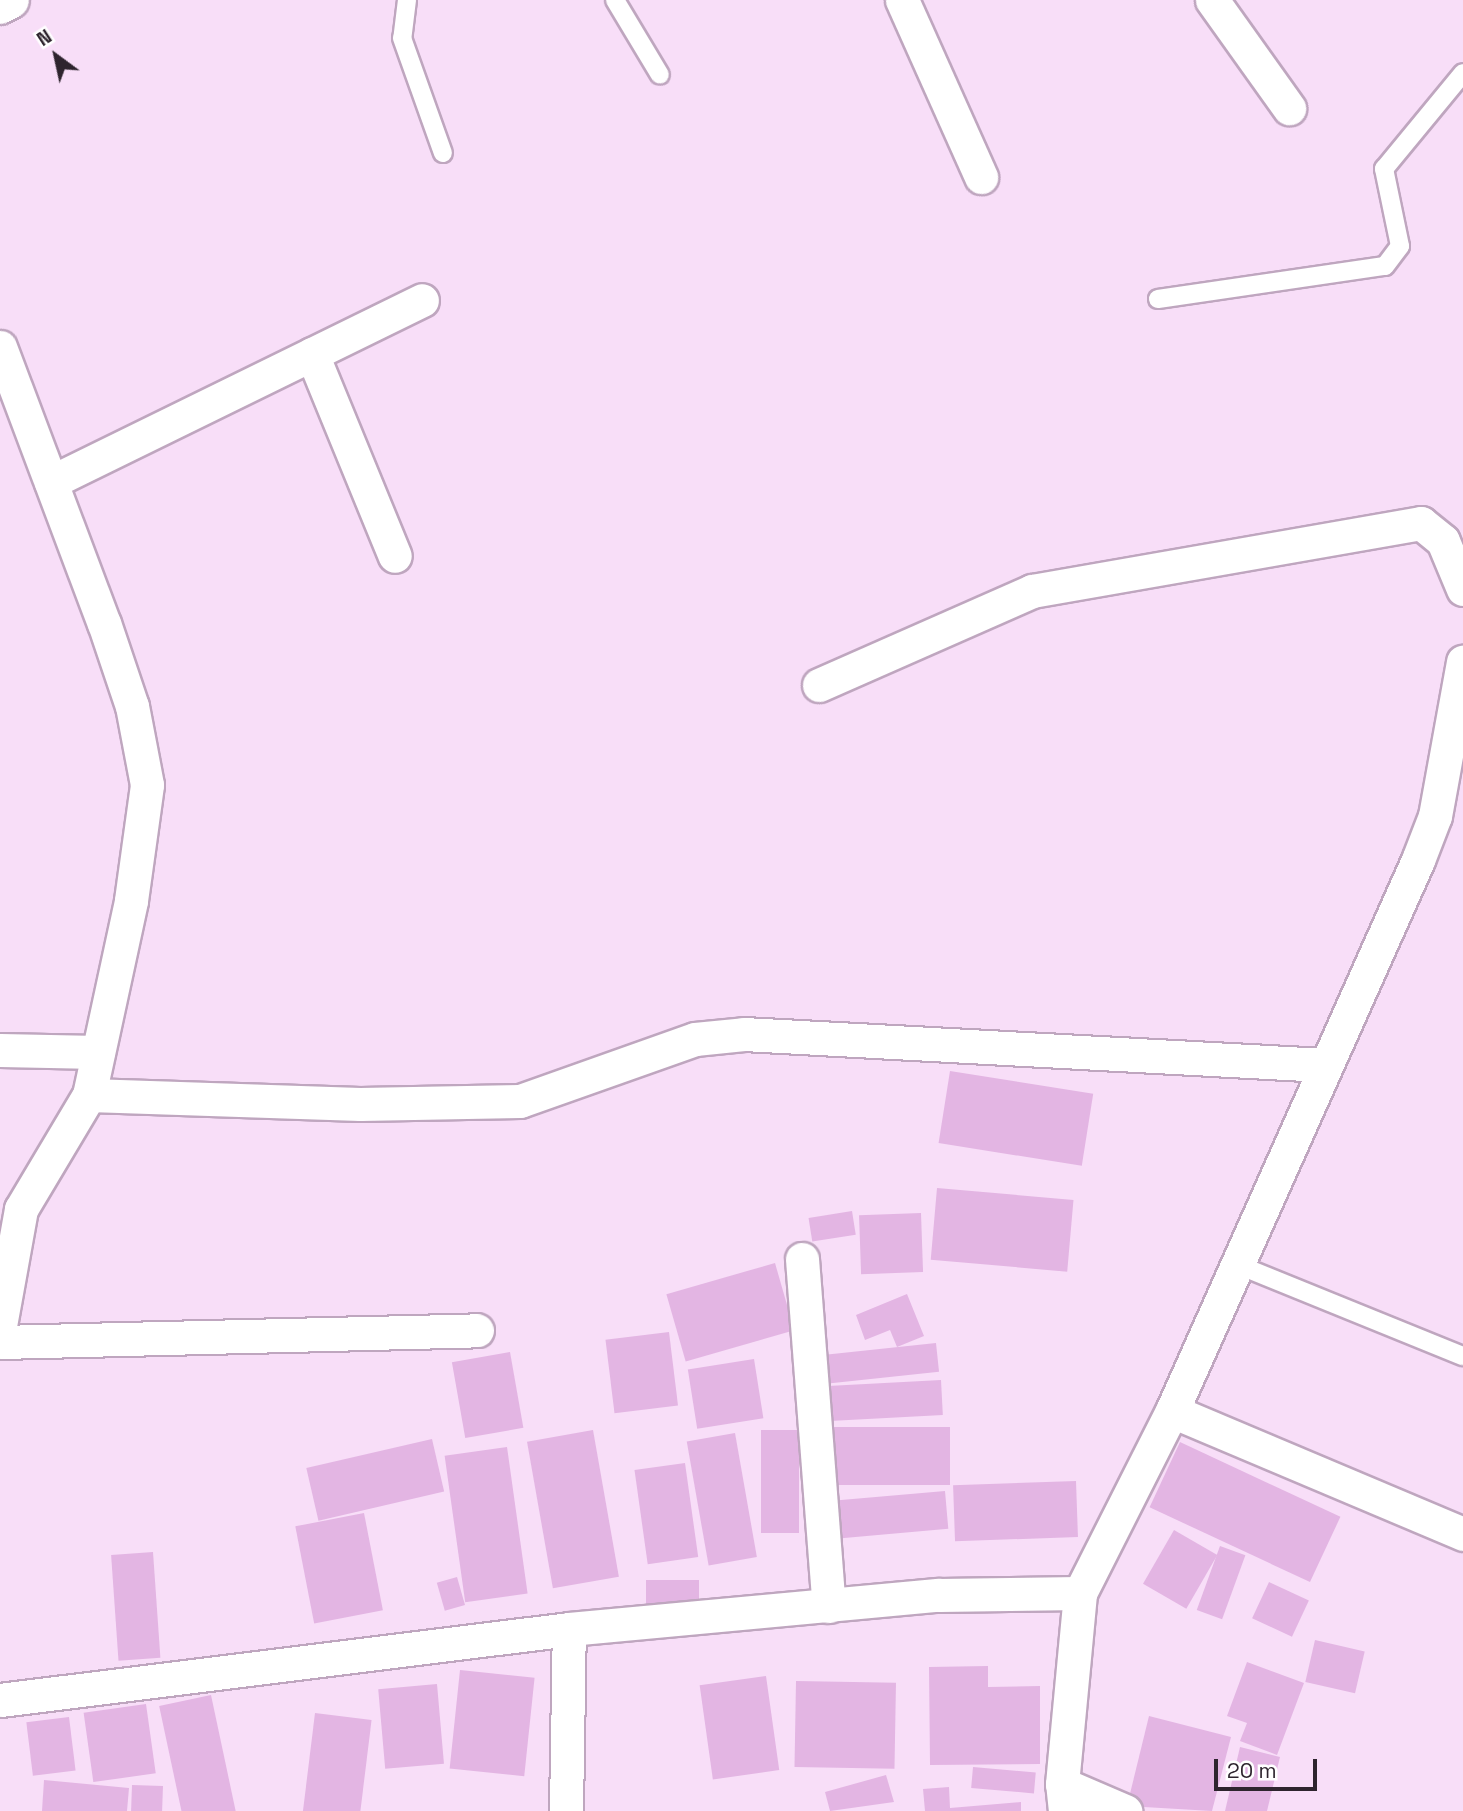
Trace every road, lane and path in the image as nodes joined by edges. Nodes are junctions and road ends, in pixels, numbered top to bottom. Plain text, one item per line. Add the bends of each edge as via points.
1 (10, 0) edge
2 (407, 0) edge
3 (615, 0) edge
4 (902, 0) edge
5 (1212, 0) edge
6 (0, 5) edge
7 (1463, 73) edge
8 (660, 75) dead end
9 (1289, 108) dead end
10 (443, 153) dead end
11 (981, 177) dead end
12 (1158, 299) dead end
13 (422, 300) dead end
14 (0, 347) edge
15 (312, 354) junction
16 (51, 482) junction
17 (395, 556) dead end
18 (1463, 589) edge
19 (1463, 662) edge
20 (819, 685) dead end
21 (0, 1050) edge
22 (98, 1052) junction
23 (1324, 1065) junction
24 (89, 1094) junction
25 (11, 1208) edge
26 (802, 1259) dead end
27 (1236, 1264) junction
28 (0, 1326) edge
29 (477, 1330) dead end
30 (0, 1342) edge
31 (1463, 1356) edge
32 (1172, 1411) junction
33 (1463, 1534) edge
34 (1080, 1593) junction
35 (829, 1606) junction
36 (569, 1629) junction
37 (0, 1700) edge
38 (1063, 1797) edge
39 (566, 1811) edge
40 (1125, 1811) edge

1 - 6 street
2 - 10 lane via 402,38
3 - 8 lane
4 - 11 street
5 - 9 street
7 - 12 lane via 1384,169 1400,246 1385,266
13 - 15 street
14 - 16 street
15 - 16 street
15 - 17 street
16 - 22 street via 132,706 147,785 131,901
18 - 20 street via 1443,541 1421,523 1032,591
19 - 23 street via 1435,816
21 - 22 street
22 - 24 street
23 - 24 street via 744,1034 695,1039 520,1101 360,1104
23 - 27 street
24 - 25 street
25 - 28 street
26 - 35 street
27 - 31 lane
27 - 32 street
29 - 30 street
32 - 33 street
32 - 34 street
34 - 35 street via 939,1595
34 - 38 street
35 - 36 street
36 - 37 street
36 - 39 street
38 - 40 street

